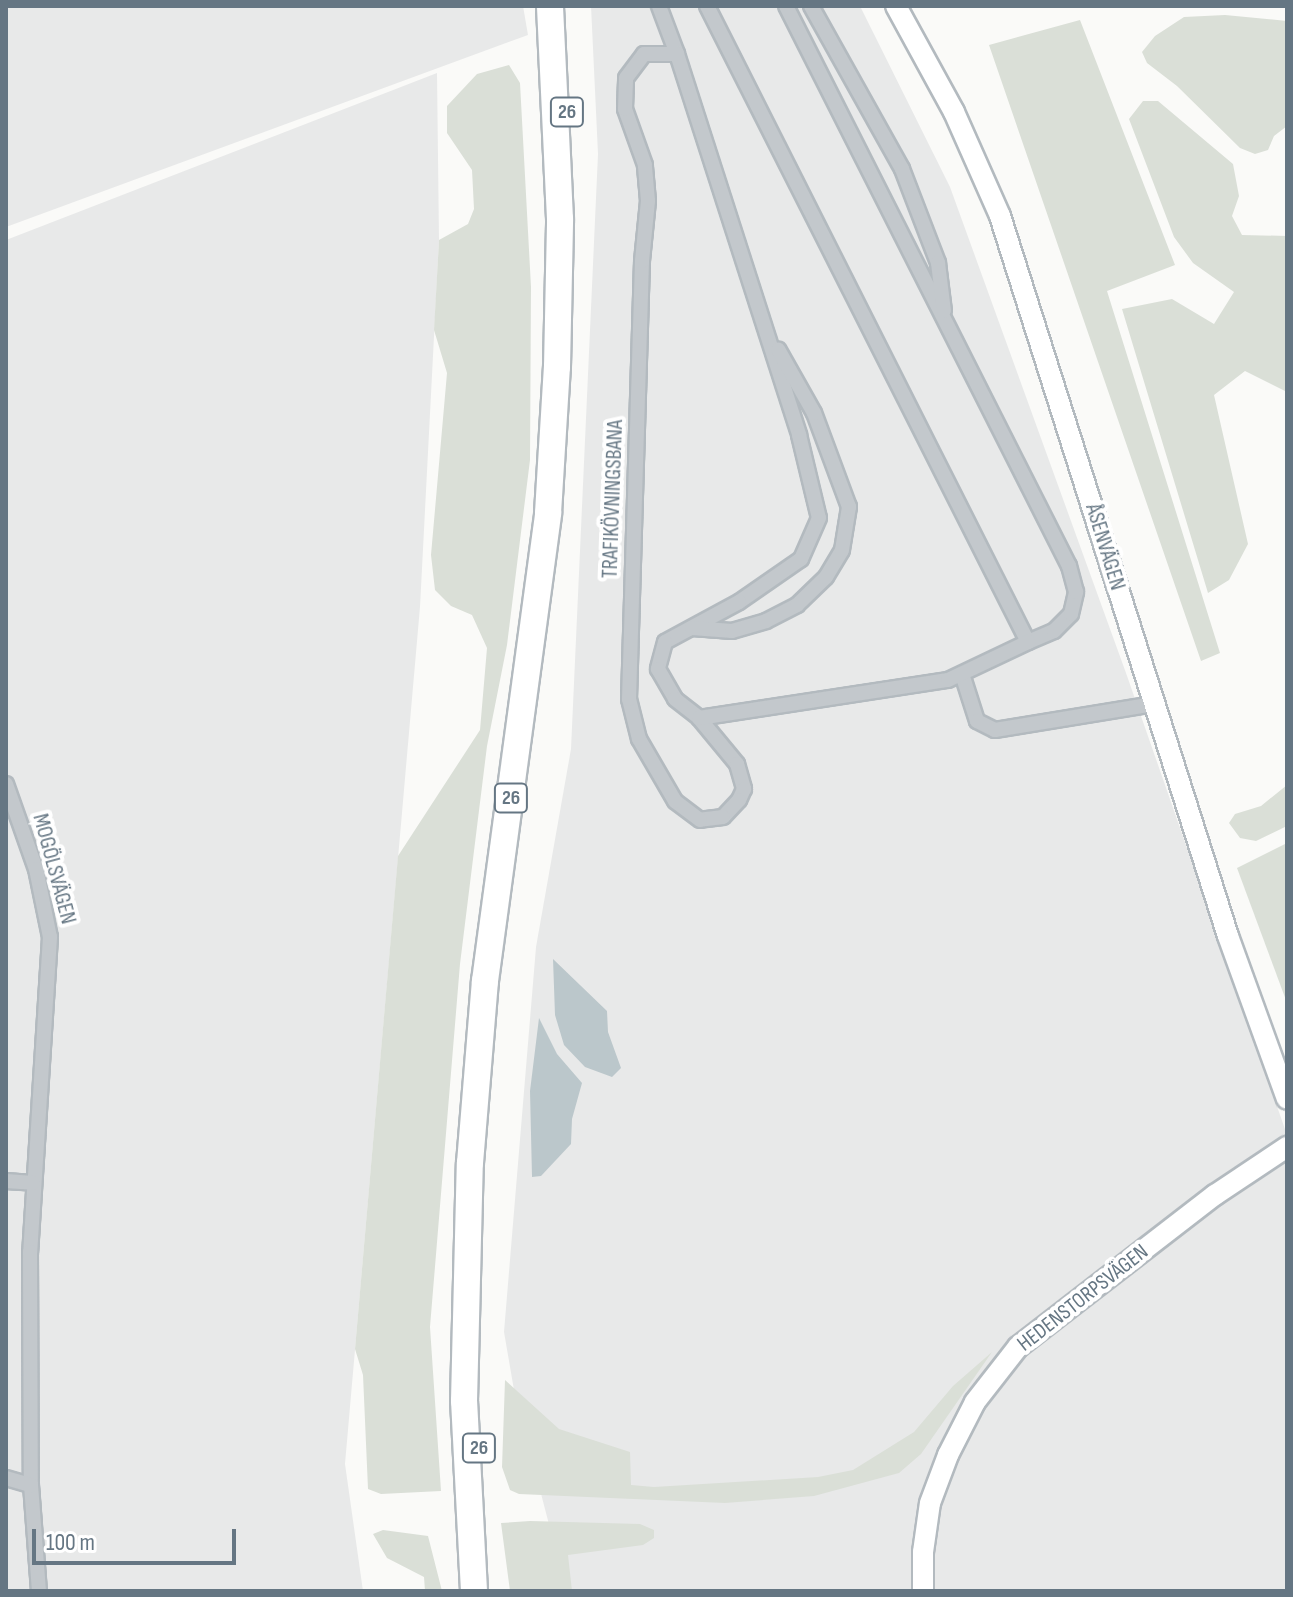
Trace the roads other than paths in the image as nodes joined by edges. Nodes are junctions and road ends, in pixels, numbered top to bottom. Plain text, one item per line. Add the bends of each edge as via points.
1 (550, 6) edge
2 (561, 6) edge
3 (659, 6) edge
4 (707, 6) edge
5 (786, 6) edge
6 (811, 6) edge
7 (896, 6) edge
8 (677, 54) junction
9 (763, 322) junction
10 (946, 323) junction
11 (692, 628) junction
12 (1028, 642) junction
13 (962, 674) junction
14 (1154, 704) junction
15 (699, 718) junction
16 (6, 784) edge
17 (1287, 1099) edge
18 (1287, 1147) edge
19 (6, 1181) edge
20 (33, 1183) junction
21 (6, 1478) edge
22 (31, 1485) junction
23 (39, 1591) edge
24 (474, 1591) edge
25 (487, 1591) edge
26 (923, 1591) edge

1 - 24 highway, 26 via 560,219 548,513 485,981 470,1163 464,1401
2 - 25 highway, 26 via 570,218 560,499 497,998 482,1169 477,1400
3 - 8 street, TRAFIKÖVNINGSBANA
4 - 12 street
5 - 10 street
6 - 10 street via 902,169 938,263
7 - 14 street, ÅSENVÄGEN via 954,112 1000,216
8 - 9 street, TRAFIKÖVNINGSBANA
8 - 15 street, TRAFIKÖVNINGSBANA via 644,54 626,78 625,109 645,165 648,201 629,699 639,739 675,801 700,820 723,817 744,789 737,764
9 - 11 street, TRAFIKÖVNINGSBANA via 819,518 801,559
9 - 11 street, TRAFIKÖVNINGSBANA via 814,413 849,507 842,550 826,577 797,605 732,631
10 - 12 street via 1069,566 1076,592 1071,614 1054,631
11 - 15 street, TRAFIKÖVNINGSBANA via 665,642 658,669 675,699
12 - 13 street
13 - 14 street via 977,721 995,730
13 - 15 street
14 - 17 street, ÅSENVÄGEN via 1251,1005
16 - 20 street, MOGÖLSVÄGEN via 36,869 50,937
18 - 26 street, HEDENSTORPSVÄGEN via 1215,1195 1018,1347 975,1402 948,1455 930,1503
19 - 20 street
20 - 22 street, MOGÖLSVÄGEN
21 - 22 street
22 - 23 street, MOGÖLSVÄGEN

